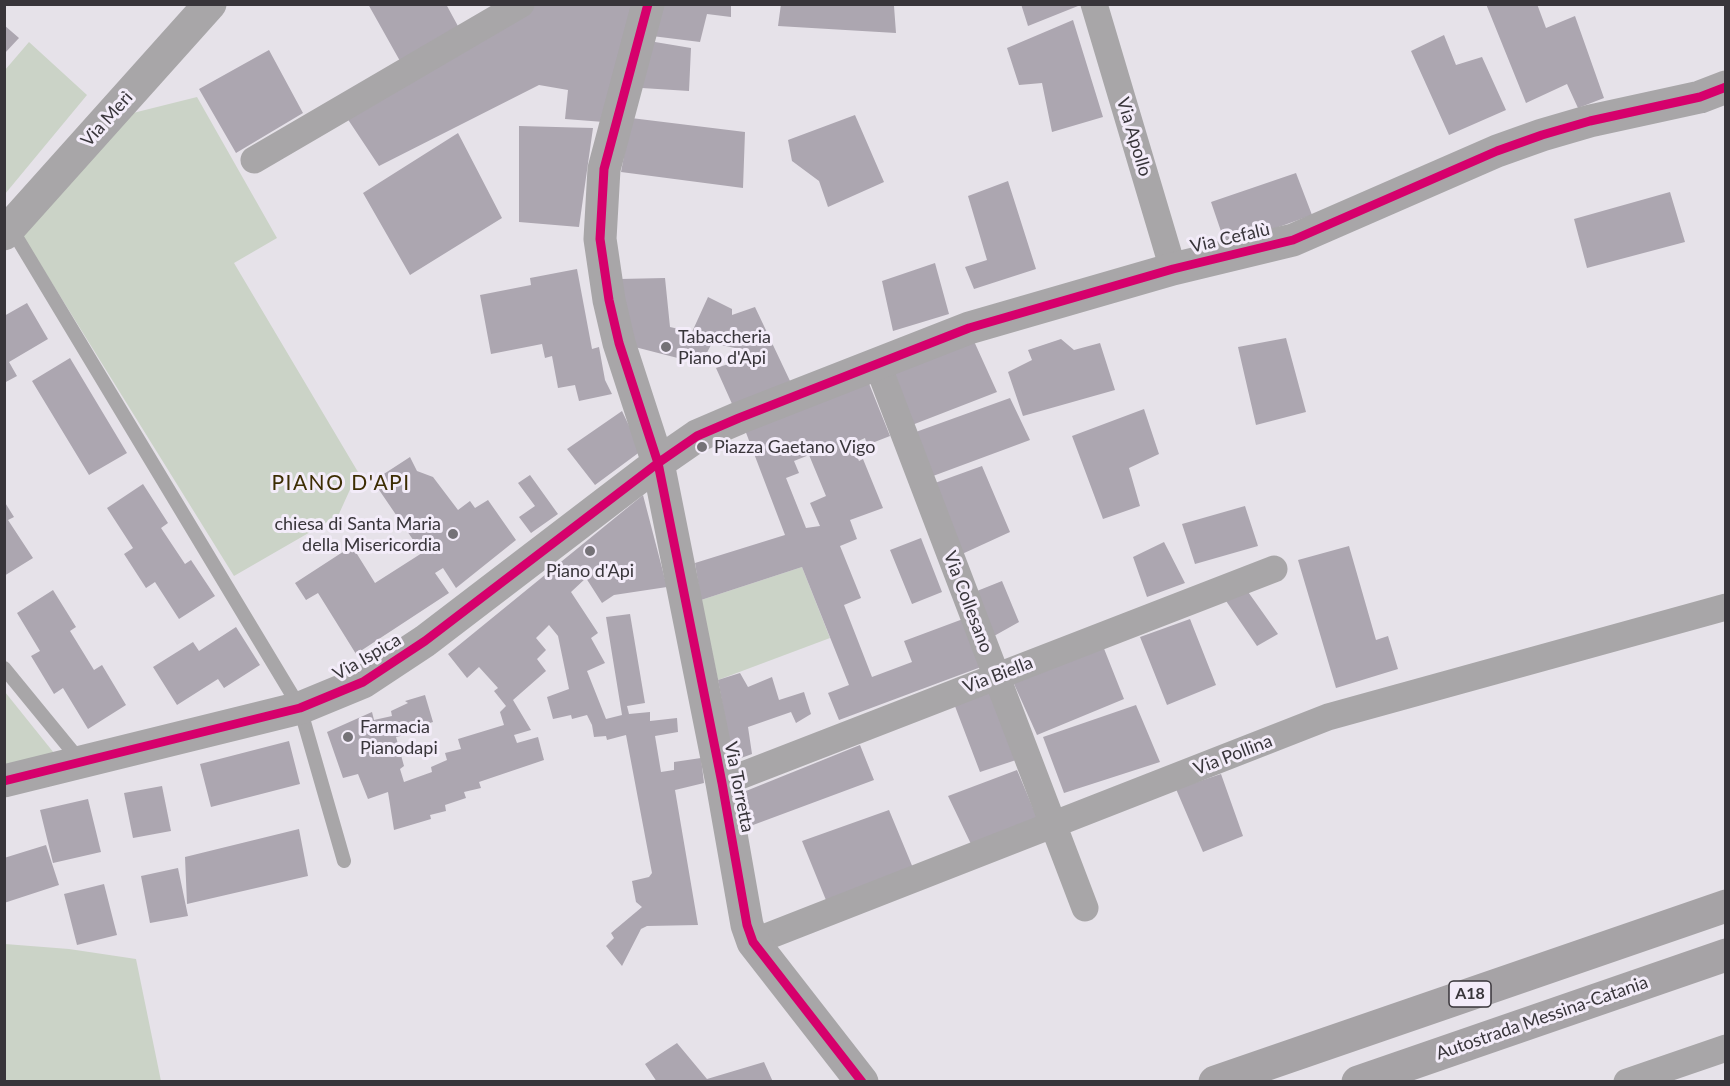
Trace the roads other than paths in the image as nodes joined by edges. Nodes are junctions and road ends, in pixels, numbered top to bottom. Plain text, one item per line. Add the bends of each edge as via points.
1 (210, 4) edge
2 (520, 4) edge
3 (648, 4) edge
4 (1094, 4) edge
5 (1725, 87) edge
6 (254, 160) dead end
7 (8, 231) edge
8 (1173, 269) junction
9 (877, 363) junction
10 (739, 418) joint
11 (658, 463) junction
12 (1274, 569) dead end
13 (1725, 608) edge
14 (4, 668) edge
15 (996, 675) junction
16 (300, 708) junction
17 (82, 764) junction
18 (4, 781) edge
19 (722, 783) junction
20 (1053, 825) junction
21 (344, 861) dead end
22 (1725, 906) edge
23 (1085, 908) dead end
24 (753, 942) junction
25 (1725, 955) edge
26 (1725, 1048) edge
27 (862, 1082) edge
28 (1215, 1082) edge
29 (1358, 1082) edge
30 (1627, 1082) edge

1 - 7 street, Via Merì
2 - 6 street
3 - 11 street, Via Torretta via 604,170 600,239 619,343
4 - 8 street, Via Apollo
5 - 8 street, Via Cefalù via 1700,97 1542,135 1293,240
7 - 16 lane
8 - 9 street, Via Cefalù via 969,328
9 - 10 street, Via Cefalù
9 - 15 street, Via Collesano
10 - 11 street, Via Ispica via 697,436
11 - 16 street, Via Ispica via 425,641 363,682
11 - 19 street, Via Torretta
12 - 15 street, Via Biella
13 - 20 street, Via Pollina via 1328,717
14 - 17 lane
15 - 19 street, Via Biella
15 - 20 street, Via Collesano
16 - 17 street, Via Ispica
16 - 21 lane
17 - 18 street, Via Ispica
19 - 24 street, Via Torretta
20 - 23 street, Via Collesano
20 - 24 street, Via Pollina
22 - 28 highway, A18
24 - 27 street, Via Torretta
25 - 29 highway, Autostrada Messina-Catania
26 - 30 street

